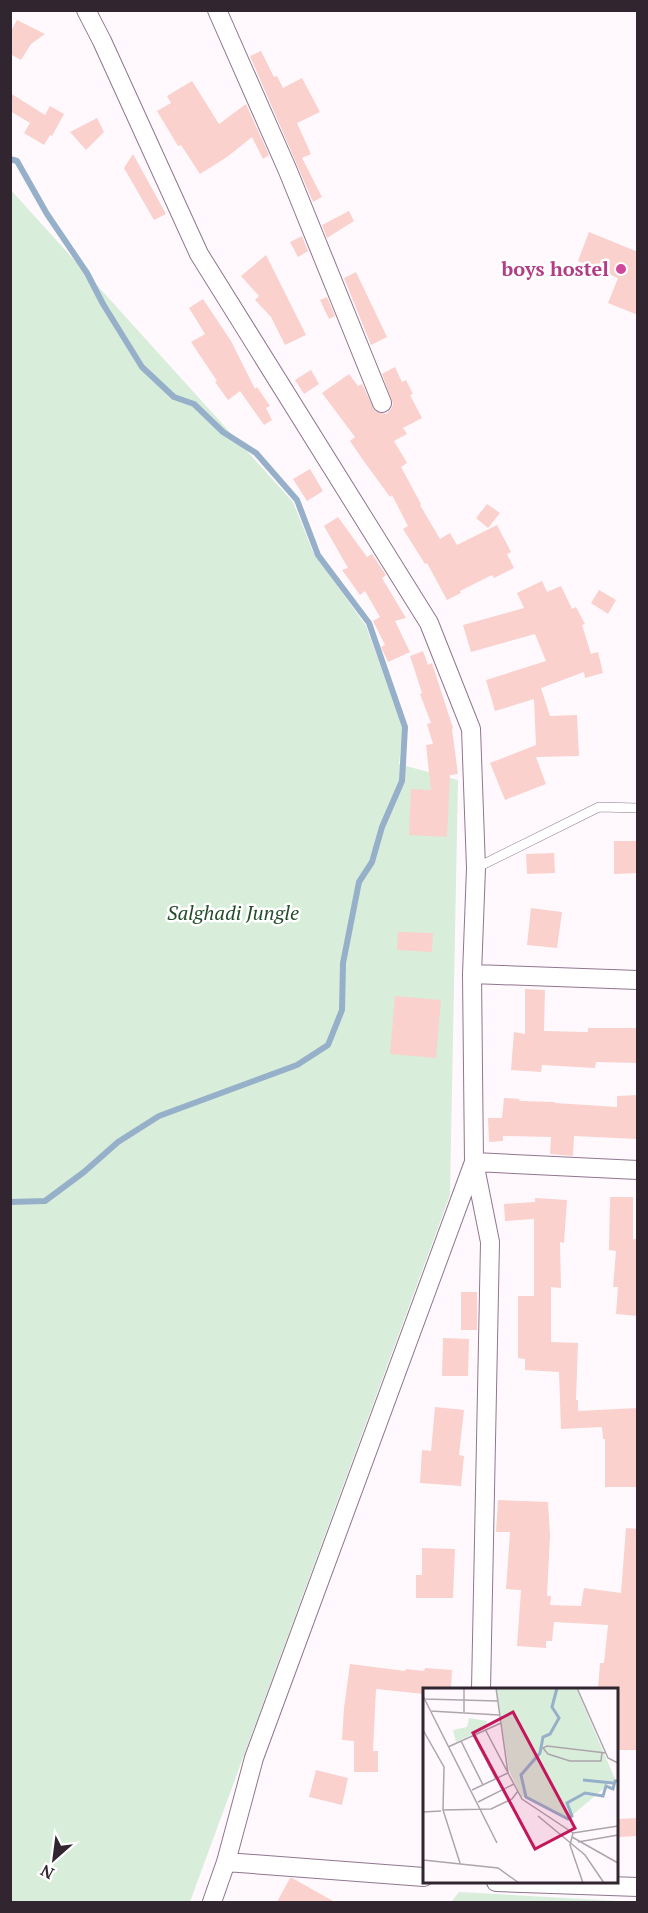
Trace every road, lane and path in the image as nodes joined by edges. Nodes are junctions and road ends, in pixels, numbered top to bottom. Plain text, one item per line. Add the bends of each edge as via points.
1 (86, 10) edge
2 (217, 10) edge
3 (382, 403) dead end
4 (638, 808) edge
5 (476, 868) junction
6 (472, 974) junction
7 (638, 981) edge
8 (474, 1162) junction
9 (638, 1170) edge
10 (482, 1688) edge
11 (226, 1862) junction
12 (423, 1877) edge
13 (543, 1883) edge
14 (638, 1887) edge
15 (212, 1902) edge

1 - 5 street via 199,254 429,623 471,729
2 - 3 street via 288,171
4 - 5 lane via 599,807
5 - 6 street
6 - 7 street
6 - 8 street
8 - 9 street
8 - 10 street via 490,1242
8 - 11 street via 254,1758
11 - 12 street
11 - 15 street
13 - 14 street

